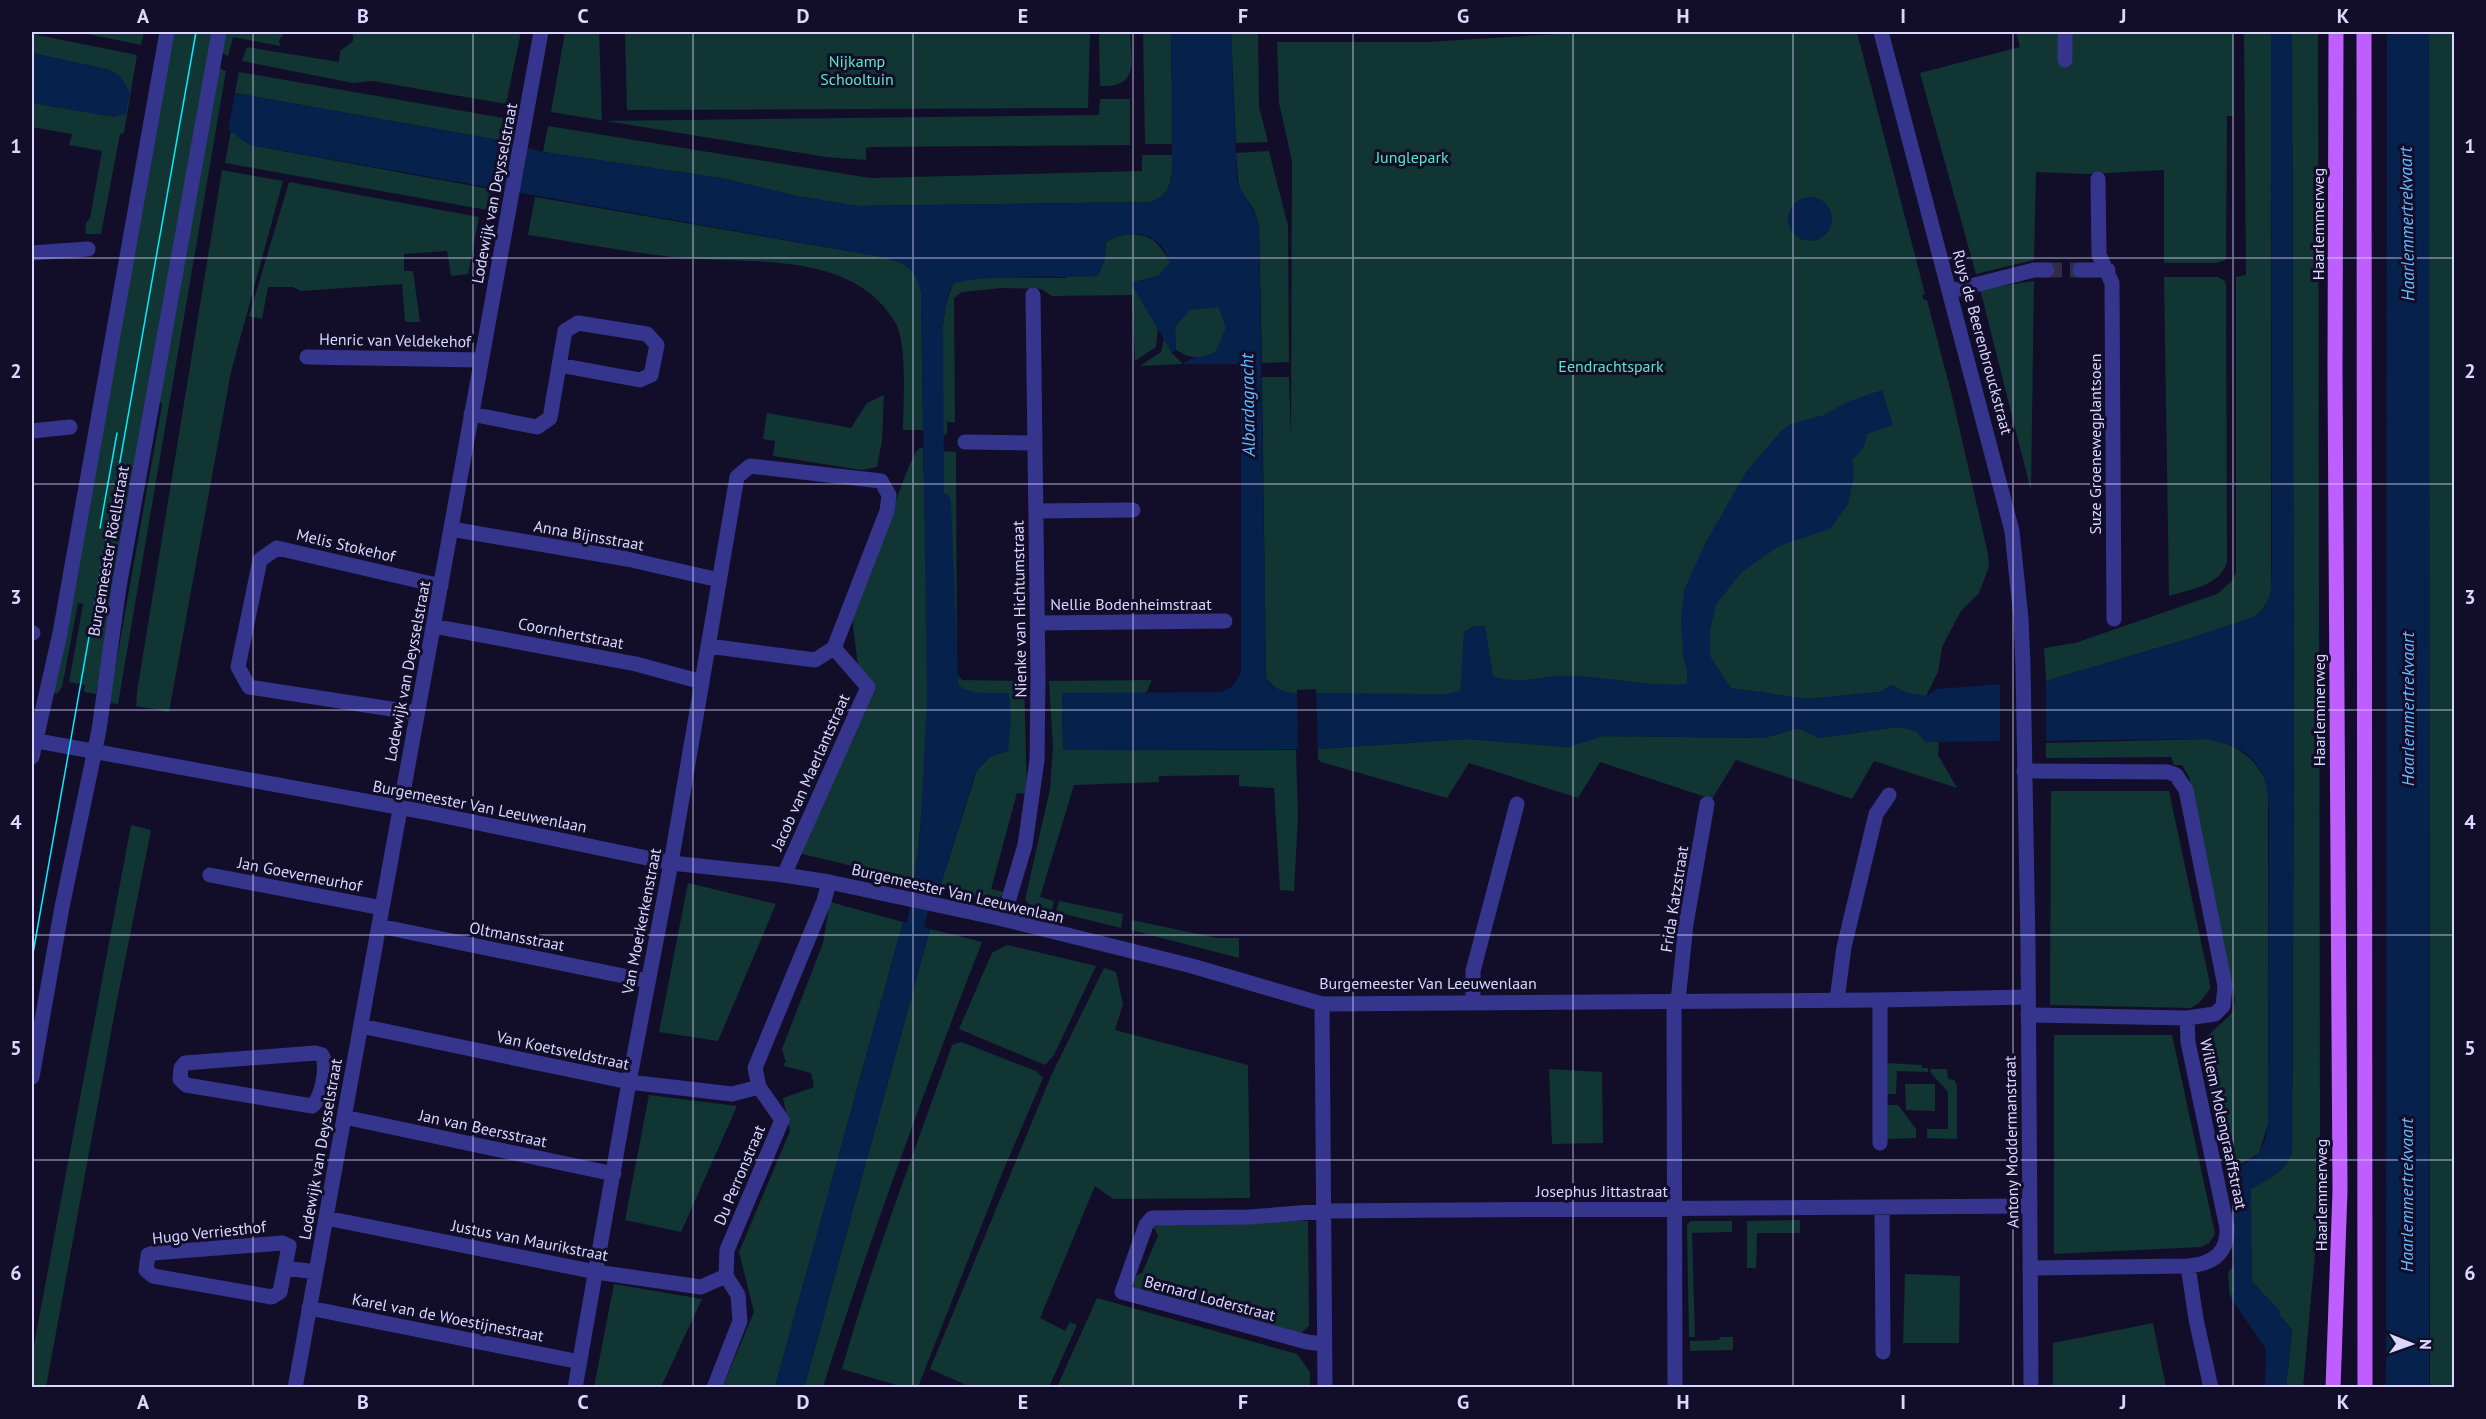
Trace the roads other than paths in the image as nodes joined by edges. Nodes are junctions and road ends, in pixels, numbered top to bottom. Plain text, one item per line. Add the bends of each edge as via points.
1 (167, 32) edge
2 (219, 32) edge
3 (541, 32) edge
4 (1881, 32) edge
5 (2065, 32) edge
6 (2336, 32) edge
7 (2364, 32) edge
8 (2065, 60) dead end
9 (2098, 179) dead end
10 (88, 249) dead end
11 (32, 253) edge
12 (2047, 270) tunnel mouth
13 (2080, 270) tunnel mouth
14 (2108, 270) junction
15 (1951, 291) junction
16 (1034, 295) dead end
17 (307, 357) dead end
18 (481, 360) junction
19 (559, 365) junction
20 (471, 414) junction
21 (70, 428) dead end
22 (32, 430) edge
23 (965, 442) dead end
24 (1034, 442) junction
25 (1133, 510) dead end
26 (1036, 511) junction
27 (451, 529) junction
28 (719, 580) junction
29 (441, 586) junction
30 (2114, 619) dead end
31 (1225, 621) dead end
32 (1037, 623) junction
33 (433, 626) junction
34 (708, 646) junction
35 (834, 648) junction
36 (702, 682) junction
37 (417, 713) junction
38 (33, 741) edge
39 (95, 752) junction
40 (32, 757) edge
41 (2024, 764) junction
42 (1889, 795) dead end
43 (1517, 804) dead end
44 (1707, 804) dead end
45 (400, 808) junction
46 (671, 863) junction
47 (210, 875) dead end
48 (784, 875) junction
49 (829, 882) junction
50 (382, 908) junction
51 (1003, 919) junction
52 (379, 926) junction
53 (648, 981) junction
54 (2028, 997) junction
55 (1676, 1000) junction
56 (1837, 1000) junction
57 (1880, 1000) junction
58 (1473, 1002) junction
59 (1322, 1004) junction
60 (2028, 1015) junction
61 (2187, 1018) junction
62 (360, 1026) junction
63 (323, 1075) junction
64 (32, 1077) edge
65 (351, 1079) junction
66 (629, 1082) junction
67 (759, 1087) junction
68 (344, 1117) junction
69 (1880, 1143) dead end
70 (614, 1174) junction
71 (2030, 1206) junction
72 (1882, 1207) junction
73 (1674, 1209) junction
74 (1323, 1211) junction
75 (326, 1218) junction
76 (2188, 1266) junction
77 (286, 1268) junction
78 (2030, 1268) junction
79 (316, 1272) junction
80 (596, 1272) junction
81 (726, 1276) junction
82 (309, 1308) junction
83 (1324, 1344) junction
84 (1883, 1352) dead end
85 (580, 1362) junction
86 (295, 1388) edge
87 (575, 1388) edge
88 (714, 1388) edge
89 (1324, 1388) edge
90 (1675, 1388) edge
91 (2031, 1388) edge
92 (2211, 1388) edge
93 (2333, 1388) edge
94 (2365, 1388) edge

1 - 38 street, Burgemeester Röellstraat via 60,633
2 - 39 street, Burgemeester Röellstraat via 119,587
3 - 18 street, Lodewijk van Deysselstraat
4 - 15 street, Ruys de Beerenbrouckstraat
5 - 8 street
6 - 93 main road, Haarlemmerweg via 2340,1191
7 - 94 main road
9 - 14 street, Suze Groenewegplantsoen via 2099,255
10 - 11 street
12 - 15 street
13 - 14 street
14 - 30 street, Suze Groenewegplantsoen via 2112,283
15 - 41 street, Ruys de Beerenbrouckstraat via 2012,531 2021,619
16 - 24 street, Nienke van Hichtumstraat
17 - 18 street, Henric van Veldekehof
18 - 20 street, Lodewijk van Deysselstraat
19 - 19 street via 565,331 578,323 648,334 657,345 651,375 640,380
19 - 20 street via 550,418 537,427
20 - 27 street, Lodewijk van Deysselstraat
21 - 22 street
23 - 24 street
24 - 26 street, Nienke van Hichtumstraat
25 - 26 street
26 - 32 street, Nienke van Hichtumstraat
27 - 28 street, Anna Bijnsstraat via 627,559
27 - 29 street, Lodewijk van Deysselstraat
28 - 34 street, Van Moerkerkenstraat
28 - 35 street, Van Moerkerkenstraat via 736,477 750,466 882,482 889,495 887,511
29 - 33 street, Lodewijk van Deysselstraat
29 - 37 street, Melis Stokehof via 277,548 260,560 238,666 249,687
31 - 32 street, Nellie Bodenheimstraat
32 - 51 street, Nienke van Hichtumstraat via 1037,760 1025,845
33 - 36 street, Coornhertstraat via 636,664
33 - 37 street, Lodewijk van Deysselstraat
34 - 35 street via 815,660
34 - 36 street, Van Moerkerkenstraat
35 - 48 street, Jacob van Maerlantstraat via 868,687
36 - 46 street, Van Moerkerkenstraat
37 - 45 street, Lodewijk van Deysselstraat
38 - 39 street, Burgemeester Van Leeuwenlaan
38 - 40 street, Burgemeester Röellstraat
39 - 45 street, Burgemeester Van Leeuwenlaan
39 - 64 street, Burgemeester Röellstraat
41 - 54 street, Antony Moddermanstraat
41 - 61 street, Willem Molengraaffstraat via 2168,772 2176,775 2186,790 2225,986 2223,1006 2215,1014
42 - 56 street via 1876,814 1844,947
43 - 58 street via 1473,971
44 - 55 street, Frida Katzstraat
45 - 46 street, Burgemeester Van Leeuwenlaan
45 - 50 street, Lodewijk van Deysselstraat
46 - 48 street, Burgemeester Van Leeuwenlaan
46 - 53 street, Van Moerkerkenstraat
47 - 50 street, Jan Goeverneurhof
48 - 49 street, Burgemeester Van Leeuwenlaan
49 - 51 street, Burgemeester Van Leeuwenlaan
49 - 67 street via 755,1068
50 - 52 street, Lodewijk van Deysselstraat
51 - 59 street, Burgemeester Van Leeuwenlaan via 1192,966
52 - 53 street, Oltmansstraat
52 - 62 street, Lodewijk van Deysselstraat
53 - 66 street, Van Moerkerkenstraat
54 - 57 street, Burgemeester Van Leeuwenlaan
54 - 60 street, Antony Moddermanstraat
55 - 56 street, Burgemeester Van Leeuwenlaan
55 - 58 street, Burgemeester Van Leeuwenlaan
55 - 73 street, Frida Katzstraat
56 - 57 street, Burgemeester Van Leeuwenlaan
57 - 69 street
58 - 59 street, Burgemeester Van Leeuwenlaan
59 - 74 street
60 - 61 street
60 - 71 street, Antony Moddermanstraat
61 - 76 street, Willem Molengraaffstraat via 2188,1042 2228,1238 2217,1257
62 - 65 street, Lodewijk van Deysselstraat
62 - 66 street, Van Koetsveldstraat
63 - 63 street via 324,1058 315,1053 185,1062 180,1074 186,1085 305,1106 315,1103
63 - 65 street
65 - 68 street, Lodewijk van Deysselstraat
66 - 67 street, Van Koetsveldstraat via 732,1094
66 - 70 street, Van Moerkerkenstraat
67 - 81 street, Du Perronstraat via 782,1120 727,1250
68 - 70 street, Jan van Beersstraat
68 - 75 street, Lodewijk van Deysselstraat
70 - 80 street, Van Moerkerkenstraat
71 - 72 street, Josephus Jittastraat
71 - 78 street, Antony Moddermanstraat
72 - 73 street, Josephus Jittastraat
72 - 84 street
73 - 74 street, Josephus Jittastraat
73 - 90 street, Frida Katzstraat
74 - 83 street
74 - 83 street, Bernard Loderstraat via 1250,1217 1152,1218 1122,1292
75 - 79 street, Lodewijk van Deysselstraat
75 - 80 street, Justus van Maurikstraat
76 - 78 street
76 - 92 street
77 - 77 street, Hugo Verriesthof via 280,1292 268,1297 153,1276 145,1265 148,1255 153,1253 282,1244 288,1246
77 - 79 street
78 - 91 street, Antony Moddermanstraat
79 - 82 street, Lodewijk van Deysselstraat
80 - 81 street, Justus van Maurikstraat via 701,1287
80 - 85 street, Van Moerkerkenstraat
81 - 88 street via 738,1295 740,1321
82 - 85 street, Karel van de Woestijnestraat
82 - 86 street, Lodewijk van Deysselstraat
83 - 89 street
85 - 87 street, Van Moerkerkenstraat

